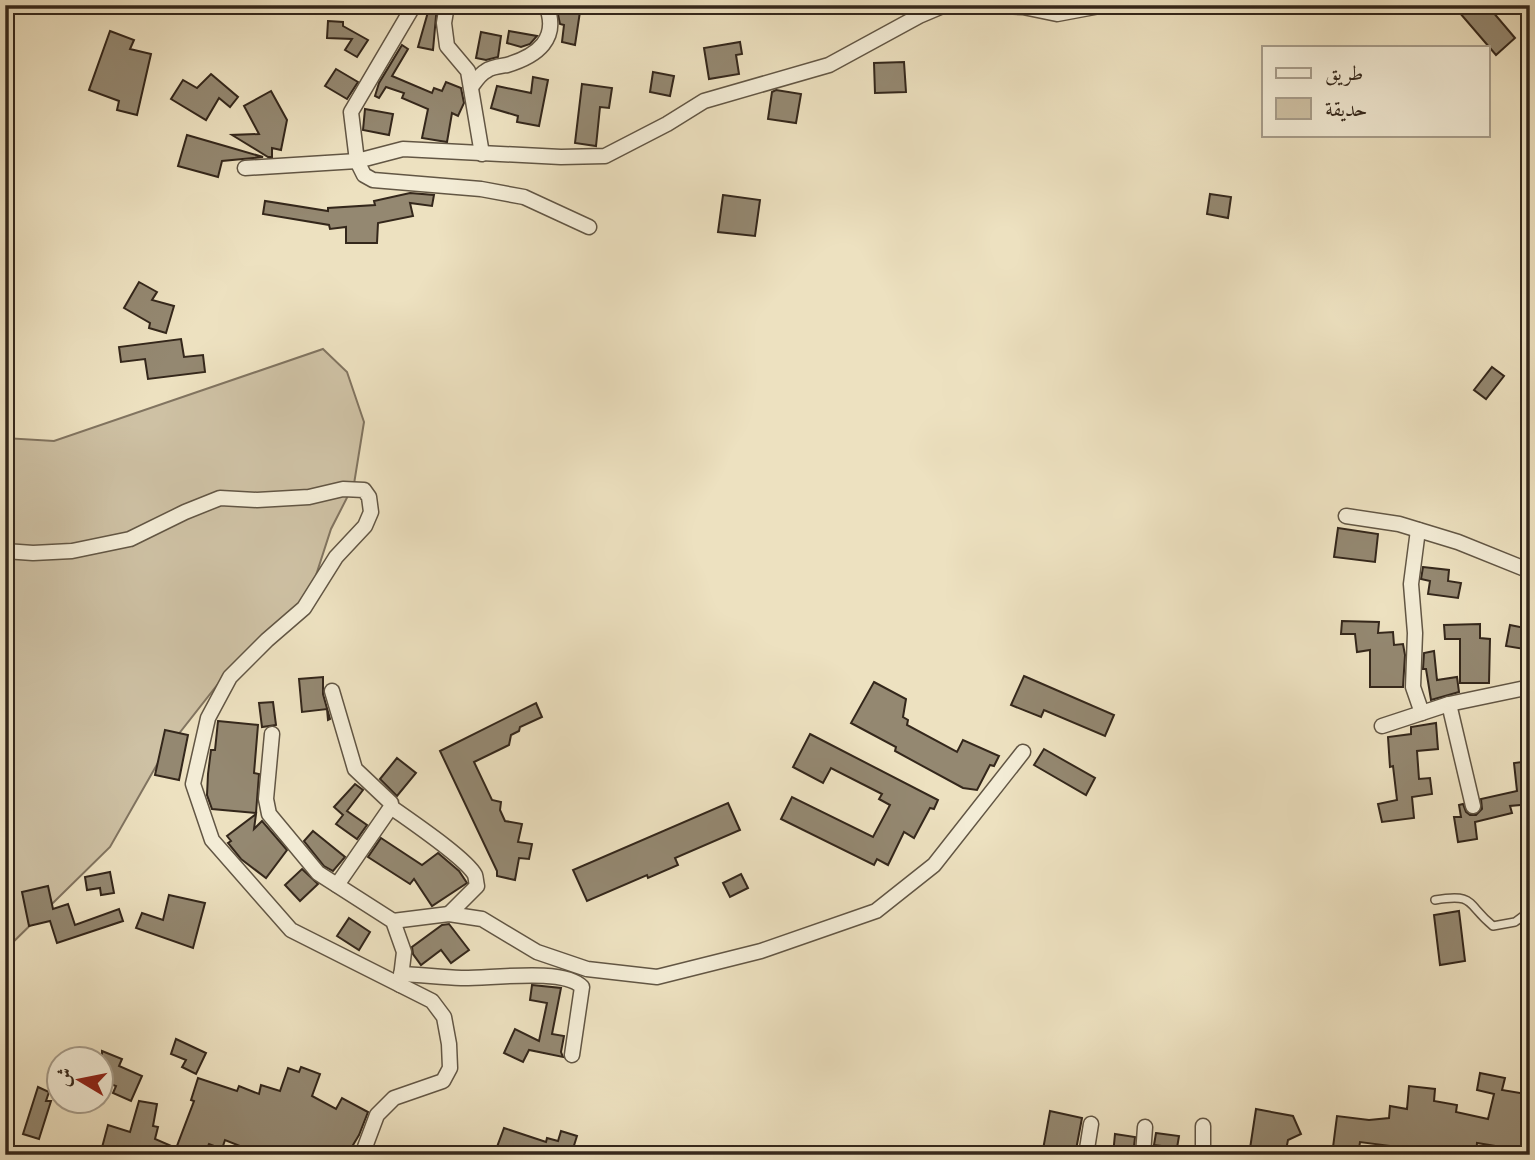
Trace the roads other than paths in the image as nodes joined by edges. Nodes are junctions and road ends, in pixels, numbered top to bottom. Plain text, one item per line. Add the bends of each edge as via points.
1 (414, 5) edge
2 (447, 5) edge
3 (546, 5) edge
4 (945, 5) edge
5 (981, 5) edge
6 (1105, 5) edge
7 (1003, 6) edge
8 (1057, 9) edge
9 (471, 88) junction
10 (482, 154) junction
11 (357, 161) junction
12 (245, 168) dead end
13 (589, 227) dead end
14 (1346, 516) dead end
15 (1418, 530) junction
16 (5, 551) edge
17 (1530, 571) edge
18 (1530, 687) edge
19 (332, 691) dead end
20 (1450, 705) junction
21 (1422, 713) junction
22 (1382, 726) dead end
23 (272, 734) dead end
24 (1023, 751) dead end
25 (1473, 806) dead end
26 (391, 807) junction
27 (337, 885) junction
28 (1435, 900) dead end
29 (1530, 911) edge
30 (449, 914) junction
31 (393, 921) junction
32 (401, 979) junction
33 (572, 1055) dead end
34 (1091, 1124) dead end
35 (1203, 1126) dead end
36 (1145, 1127) dead end
37 (362, 1155) edge
38 (1086, 1155) edge
39 (1143, 1155) edge
40 (1203, 1155) edge

1 - 11 street via 351,112
2 - 9 street via 447,46 468,71
3 - 9 street via 550,33 544,46 512,64 486,70
4 - 10 street via 829,65 704,101 605,156
5 - 7 street
6 - 8 street
7 - 8 street
9 - 10 street
10 - 11 street via 403,149
11 - 12 street
11 - 13 street via 364,175 373,180 524,197
14 - 15 street
15 - 17 street
15 - 21 street via 1410,584 1415,633 1413,687
16 - 32 street via 72,551 131,539 220,498 257,500 364,490 371,513 365,526 336,558 304,608 230,677 208,718 192,784 212,839 291,930
18 - 20 street
19 - 26 street via 355,768
20 - 21 street
20 - 25 street
21 - 22 street
23 - 27 street via 266,799 269,814 318,873
24 - 30 street via 934,865 876,911 761,951 657,977 587,970 537,951 482,919
26 - 27 street
26 - 30 street via 476,876 477,886
27 - 31 street
28 - 29 lane via 1468,899 1493,926 1515,922
30 - 31 street
31 - 32 street via 404,952
32 - 33 street via 542,975 577,982 582,988
32 - 37 street via 432,1001 444,1017 450,1068 443,1081 394,1098 377,1115
34 - 38 street
35 - 40 street
36 - 39 street

